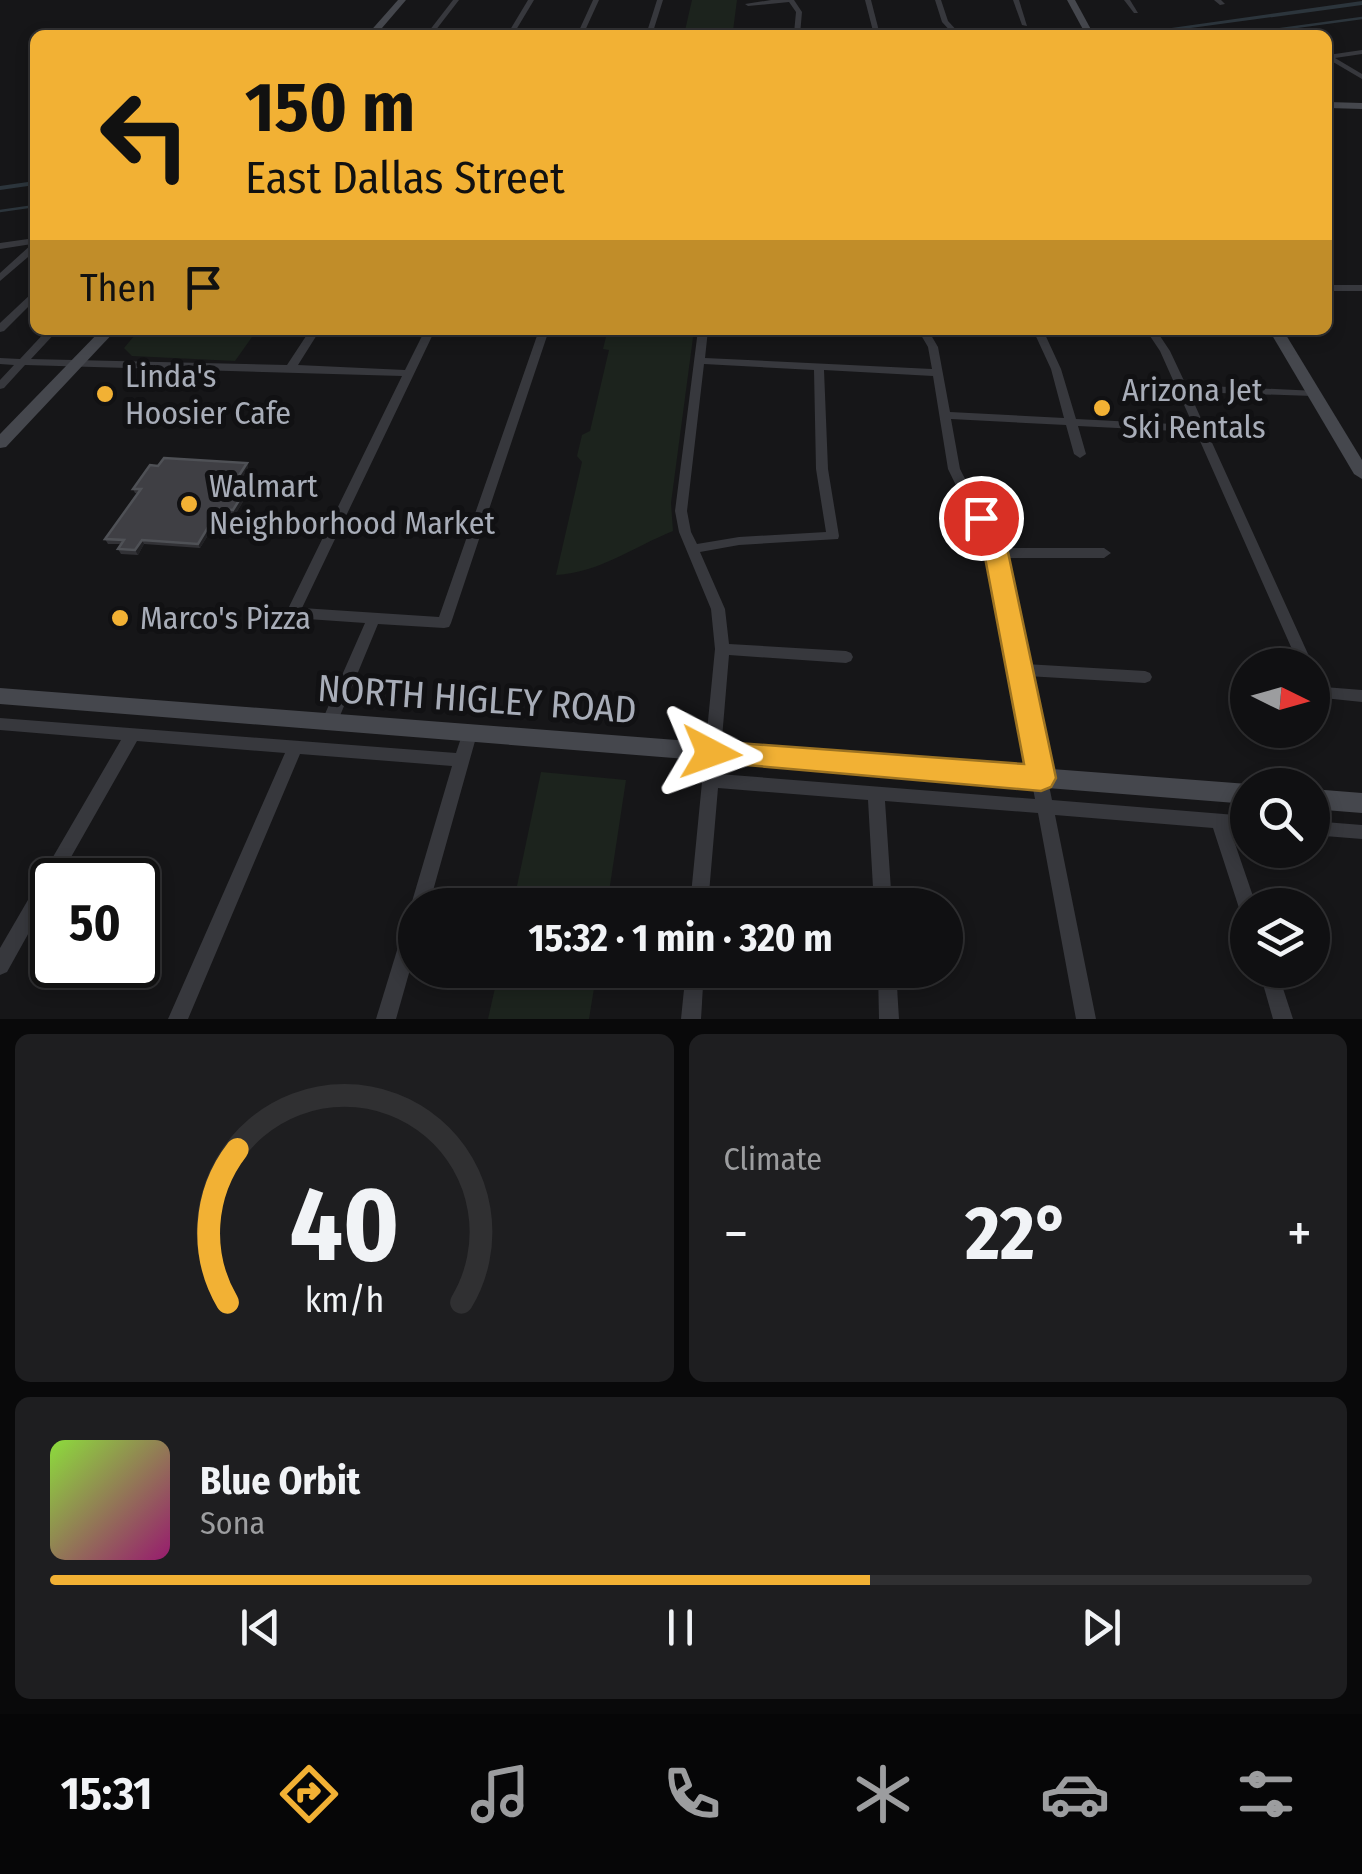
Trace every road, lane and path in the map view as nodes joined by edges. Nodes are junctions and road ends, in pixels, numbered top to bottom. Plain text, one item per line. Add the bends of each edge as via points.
1 (402, 0) edge
2 (456, 0) edge
3 (531, 0) edge
4 (596, 0) edge
5 (660, 0) edge
6 (791, 0) edge
7 (868, 0) edge
8 (938, 0) edge
9 (1016, 0) edge
10 (1071, 0) edge
11 (1127, 0) edge
12 (748, 4) dead end
13 (1136, 12) dead end
14 (1025, 25) dead end
15 (375, 30) edge
16 (434, 30) edge
17 (513, 30) edge
18 (582, 30) edge
19 (650, 30) edge
20 (797, 30) edge
21 (876, 30) edge
22 (953, 30) edge
23 (1087, 30) edge
24 (1362, 52) edge
25 (1332, 56) edge
26 (1332, 59) edge
27 (1362, 77) edge
28 (1332, 105) edge
29 (1362, 106) edge
30 (30, 244) edge
31 (0, 246) edge
32 (30, 249) edge
33 (0, 278) edge
34 (1332, 288) edge
35 (1362, 288) edge
36 (30, 300) edge
37 (0, 329) edge
38 (48, 335) edge
39 (103, 335) edge
40 (312, 335) edge
41 (428, 335) edge
42 (542, 335) edge
43 (701, 335) edge
44 (926, 335) edge
45 (1041, 335) edge
46 (1154, 335) edge
47 (1279, 335) edge
48 (0, 358) edge
49 (25, 360) junction
50 (698, 361) junction
51 (78, 363) junction
52 (292, 366) junction
53 (819, 367) junction
54 (409, 372) junction
55 (938, 373) junction
56 (0, 386) edge
57 (1181, 388) junction
58 (1313, 392) junction
59 (944, 415) junction
60 (1072, 420) junction
61 (1198, 429) junction
62 (0, 443) edge
63 (1080, 454) dead end
64 (1362, 474) edge
65 (693, 548) junction
66 (996, 552) junction
67 (1104, 553) dead end
68 (373, 620) junction
69 (722, 648) junction
70 (1298, 648) edge
71 (846, 657) dead end
72 (1022, 670) junction
73 (1146, 677) dead end
74 (1330, 689) edge
75 (0, 696) edge
76 (1362, 696) edge
77 (329, 723) junction
78 (0, 724) edge
79 (469, 734) junction
80 (132, 735) junction
81 (295, 748) junction
82 (711, 753) junction
83 (462, 760) junction
84 (1041, 778) junction
85 (709, 780) junction
86 (1230, 793) edge
87 (876, 794) junction
88 (1330, 800) edge
89 (1362, 803) edge
90 (1046, 807) junction
91 (1220, 820) junction
92 (1230, 821) edge
93 (1330, 829) edge
94 (1362, 832) edge
95 (425, 888) edge
96 (701, 888) edge
97 (882, 888) edge
98 (1242, 888) edge
99 (0, 966) edge
100 (398, 978) edge
101 (693, 988) edge
102 (888, 988) edge
103 (1274, 988) edge
104 (178, 1019) edge
105 (386, 1019) edge
106 (691, 1019) edge
107 (890, 1019) edge
108 (1086, 1019) edge
109 (1283, 1019) edge

1 - 15 main road
2 - 16 street
3 - 17 street
4 - 18 street
5 - 19 street
6 - 12 street
6 - 20 street via 799,12
7 - 21 street
8 - 22 street
9 - 14 street
10 - 23 main road
11 - 13 street
24 - 25 street
26 - 27 street
28 - 29 main road
30 - 31 street
32 - 33 street
34 - 35 street
36 - 37 street
38 - 49 street
39 - 51 main road
40 - 52 street
41 - 54 street
42 - 68 street via 444,622
43 - 50 street
44 - 55 street
45 - 60 street
46 - 57 street
47 - 58 main road
48 - 49 street
49 - 51 street
49 - 56 street
50 - 53 street
50 - 65 street via 680,511
51 - 52 street via 216,370
51 - 62 main road
52 - 54 street
53 - 55 street
53 - 65 street via 832,536
54 - 68 street via 293,614
55 - 59 street
57 - 58 street
57 - 61 street
58 - 64 main road
59 - 60 street
59 - 66 street via 954,470
60 - 61 street
60 - 63 street
61 - 70 street
65 - 69 street via 718,609
66 - 67 street
66 - 72 street
68 - 77 street
69 - 71 street
69 - 82 street
72 - 73 street
72 - 84 street
74 - 76 street
75 - 77 main road, NORTH HIGLEY ROAD
77 - 79 main road, NORTH HIGLEY ROAD
78 - 80 street, NORTH HIGLEY ROAD
79 - 82 main road, NORTH HIGLEY ROAD
79 - 83 street
80 - 81 street, NORTH HIGLEY ROAD
80 - 99 street
81 - 83 street, NORTH HIGLEY ROAD
81 - 104 street
82 - 84 main road, NORTH HIGLEY ROAD
82 - 85 street
83 - 95 street
84 - 86 main road, NORTH HIGLEY ROAD
84 - 90 street
85 - 87 street
85 - 96 street
87 - 90 street
87 - 97 street
88 - 89 main road
90 - 91 street
90 - 108 street
91 - 92 street
91 - 98 street
93 - 94 street
100 - 105 street
101 - 106 street
102 - 107 street
103 - 109 street

